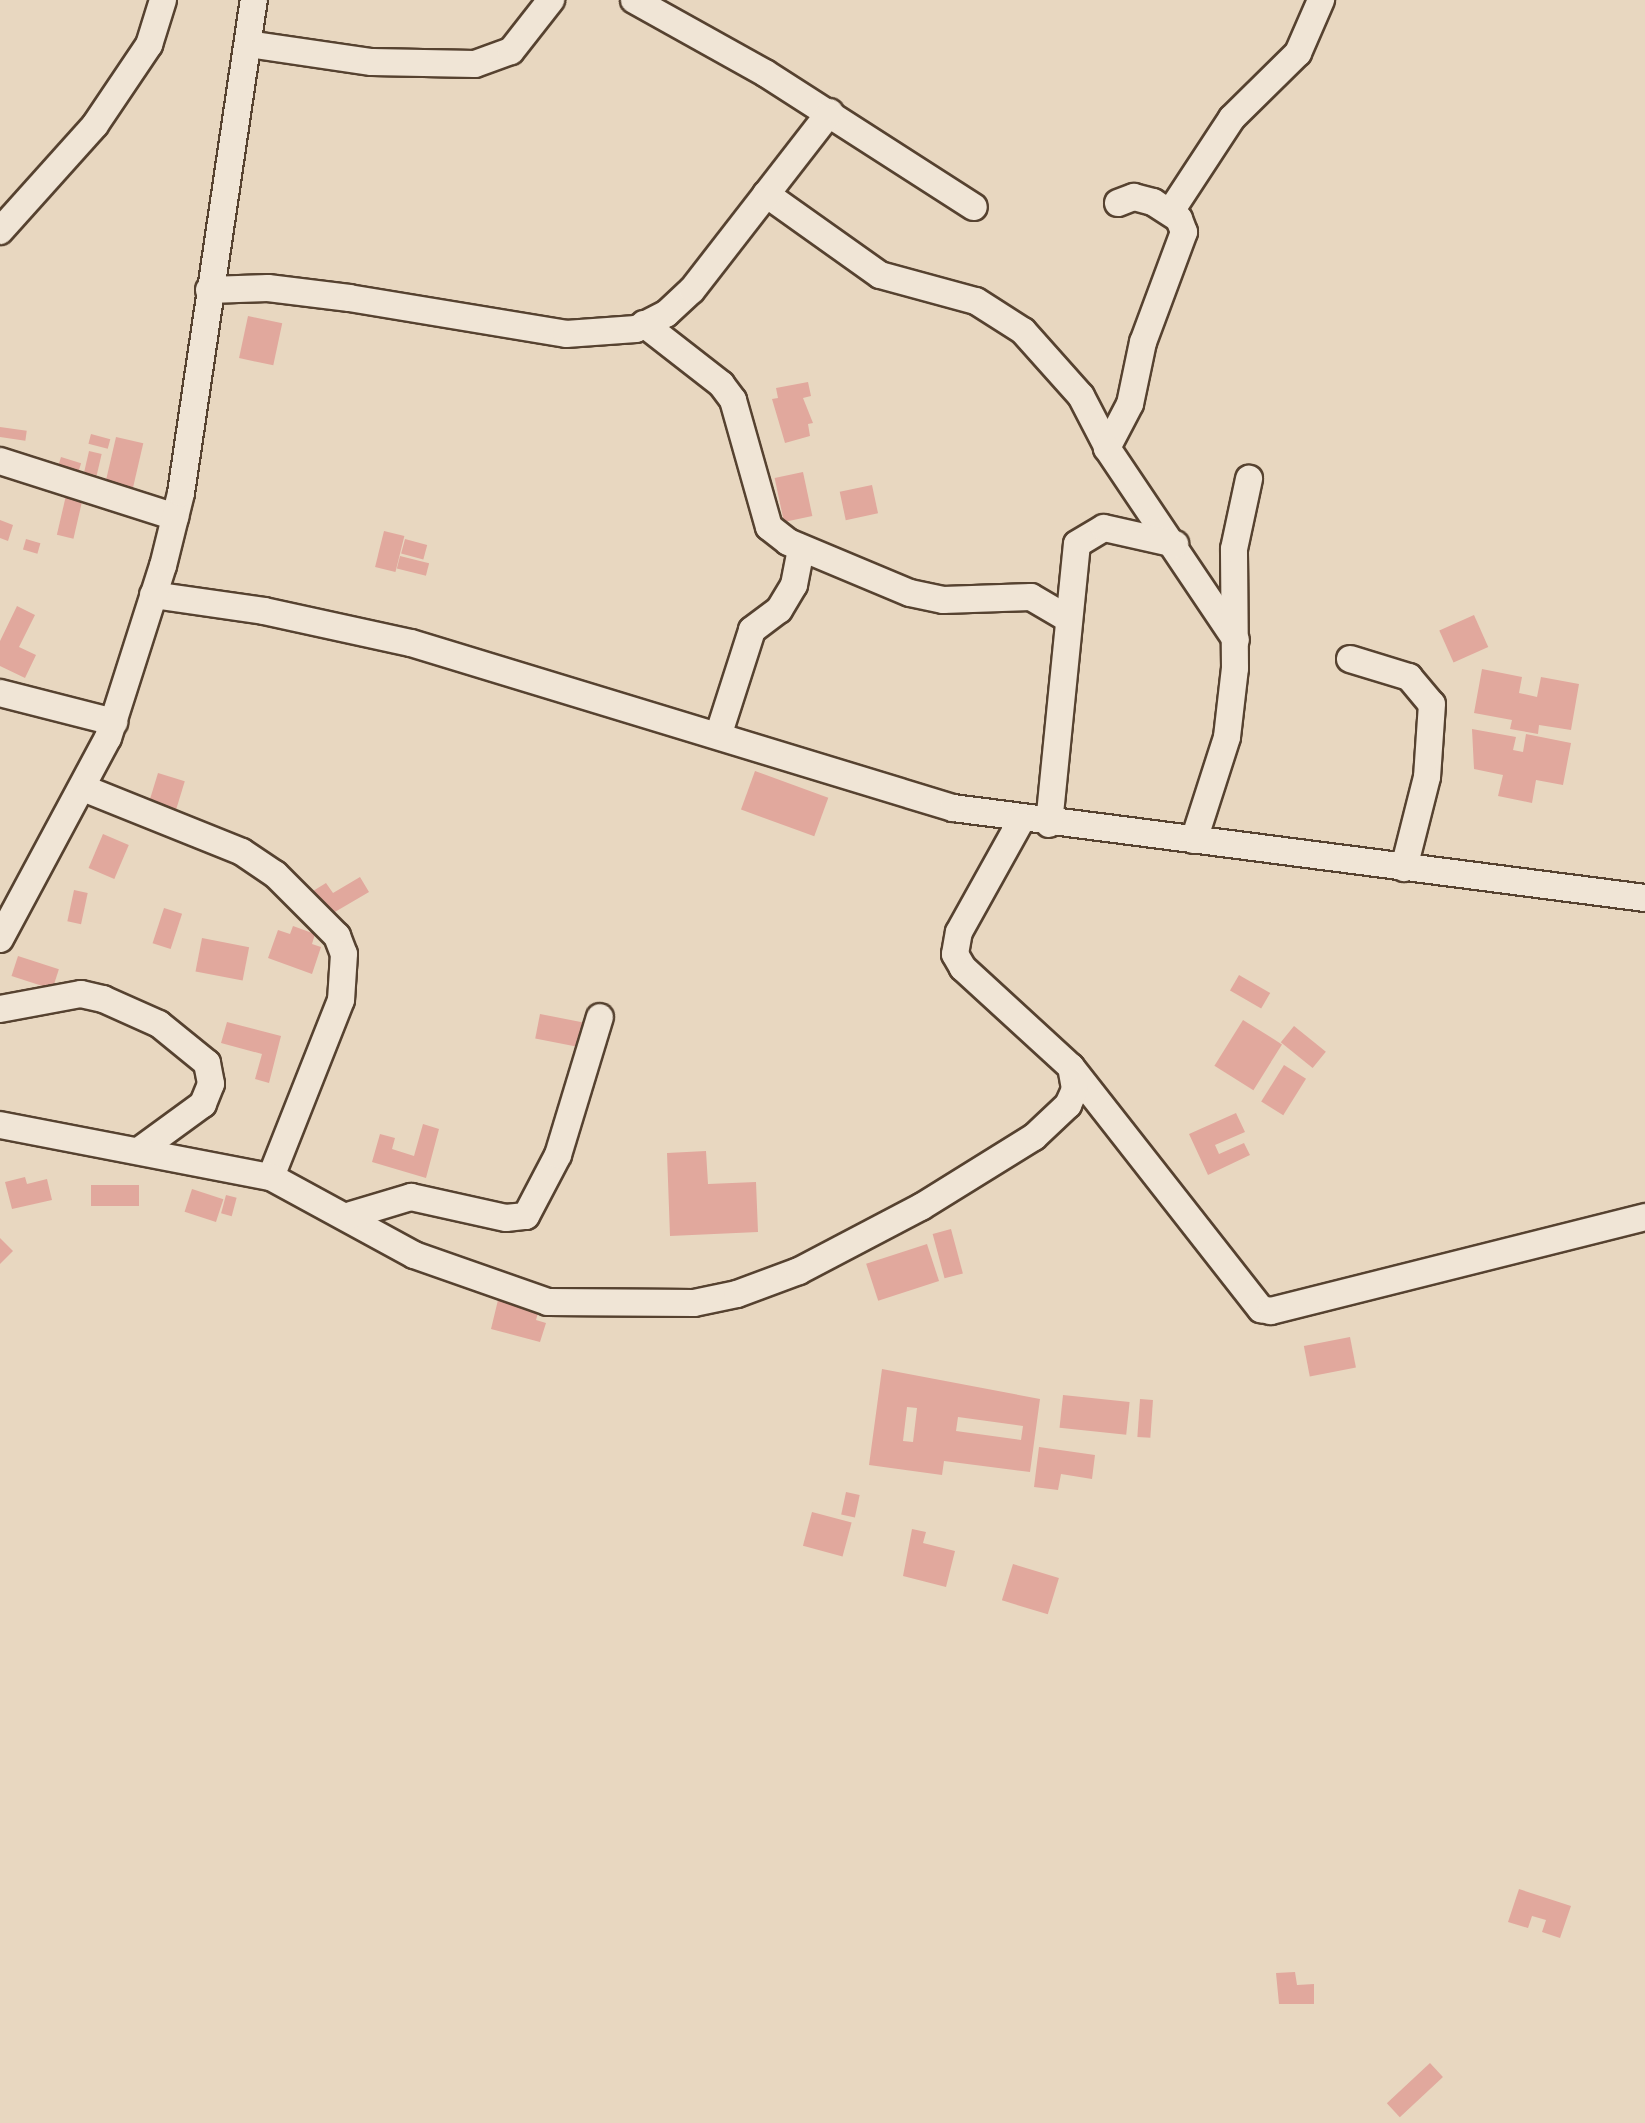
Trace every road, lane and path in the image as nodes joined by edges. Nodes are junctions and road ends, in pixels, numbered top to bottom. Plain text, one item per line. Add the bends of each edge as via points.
1 (163, 0) edge
2 (254, 0) edge
3 (551, 0) edge
4 (634, 0) edge
5 (1321, 0) edge
6 (248, 44) junction
7 (830, 112) junction
8 (766, 194) junction
9 (1118, 203) dead end
10 (974, 207) dead end
11 (1171, 211) junction
12 (0, 231) edge
13 (209, 290) junction
14 (644, 324) junction
15 (1106, 444) junction
16 (0, 461) edge
17 (1249, 479) dead end
18 (175, 517) junction
19 (1175, 544) junction
20 (801, 549) junction
21 (153, 595) junction
22 (1067, 618) junction
23 (1236, 640) junction
24 (1350, 659) dead end
25 (0, 693) edge
26 (114, 722) junction
27 (719, 733) junction
28 (83, 788) junction
29 (1022, 819) junction
30 (1049, 824) junction
31 (1194, 840) junction
32 (1404, 868) junction
33 (1645, 898) edge
34 (0, 939) edge
35 (0, 1009) edge
36 (600, 1017) dead end
37 (1071, 1067) junction
38 (0, 1125) edge
39 (140, 1150) junction
40 (271, 1177) junction
41 (351, 1215) junction
42 (1645, 1217) edge

1 - 12 street via 149,45 95,125
2 - 6 street
3 - 6 street via 511,51 475,64 372,62
4 - 7 street
5 - 11 street via 1298,53 1232,118
6 - 13 street
7 - 8 street
7 - 10 street
8 - 14 street via 692,290
8 - 15 street via 880,275 976,301 1023,331 1081,396
9 - 11 street via 1134,197
11 - 15 street via 1183,226 1181,244 1143,342 1130,404
13 - 14 street via 268,288 566,334 600,335
13 - 18 street
14 - 20 street via 733,400 769,527
15 - 19 street
16 - 18 street
17 - 23 street via 1234,549
18 - 21 street
19 - 22 street via 1132,531 1086,533 1071,563
19 - 23 street
20 - 22 street via 910,593 943,600 1031,597
20 - 27 street via 794,585 779,610 752,630
21 - 26 street
21 - 27 street via 264,611 411,643
22 - 30 street
23 - 31 street via 1227,737
24 - 32 street via 1409,677 1432,704 1427,777
25 - 26 street
26 - 28 street
27 - 29 street via 953,808
28 - 34 street
28 - 40 street via 242,852 285,883 337,936 344,954 341,1000
29 - 30 street
29 - 37 street via 959,932 955,954 963,968
30 - 31 street
31 - 32 street
32 - 33 street
35 - 39 street via 81,994 103,999 159,1024 207,1063 211,1084 203,1104
36 - 41 street via 558,1155 526,1216 506,1218 411,1197
37 - 41 street via 1075,1089 1068,1105 1034,1137 872,1235 737,1294 694,1303 548,1302 414,1255
37 - 42 street via 1261,1309 1271,1311
38 - 39 street
39 - 40 street
40 - 41 street

